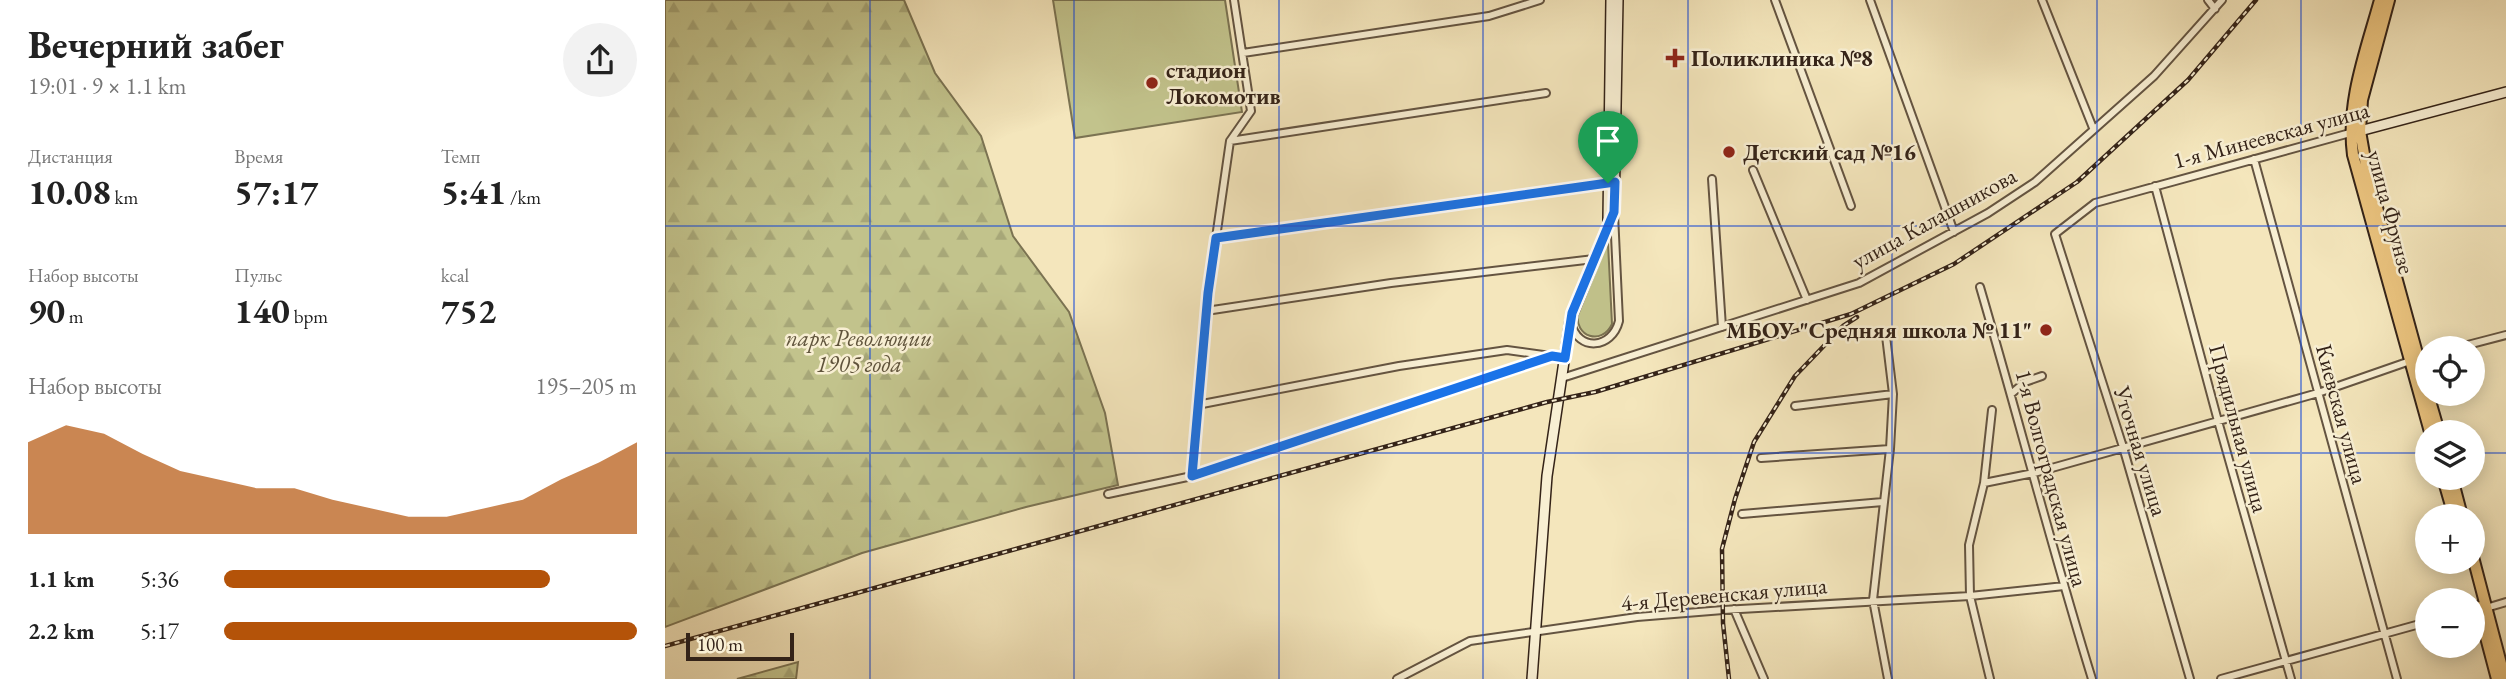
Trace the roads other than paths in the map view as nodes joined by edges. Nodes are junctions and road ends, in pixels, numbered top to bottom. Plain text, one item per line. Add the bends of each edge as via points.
1 (1234, 0) edge
2 (1540, 0) edge
3 (1611, 0) edge
4 (1618, 0) edge
5 (1775, 0) edge
6 (1870, 0) edge
7 (2042, 0) edge
8 (2208, 0) edge
9 (2223, 0) edge
10 (2380, 0) edge
11 (2389, 0) edge
12 (2215, 9) junction
13 (1243, 53) junction
14 (2506, 92) edge
15 (1546, 93) dead end
16 (2093, 128) junction
17 (2355, 132) junction
18 (1230, 141) junction
19 (2254, 159) junction
20 (1753, 170) dead end
21 (1712, 179) dead end
22 (1612, 182) junction
23 (2155, 186) junction
24 (1851, 206) dead end
25 (1614, 212) junction
26 (1954, 232) junction
27 (2055, 234) joint
28 (1604, 235) junction
29 (1216, 238) junction
30 (1594, 259) junction
31 (1980, 286) dead end
32 (1807, 300) junction
33 (1206, 312) junction
34 (1570, 321) junction
35 (1723, 327) junction
36 (2506, 335) edge
37 (1886, 336) dead end
38 (2485, 340) edge
39 (2415, 346) edge
40 (1552, 356) junction
41 (1565, 358) junction
42 (2415, 359) edge
43 (2042, 376) dead end
44 (1562, 378) junction
45 (2318, 393) junction
46 (1893, 394) junction
47 (2011, 394) junction
48 (1197, 405) junction
49 (1795, 406) dead end
50 (1992, 410) dead end
51 (2218, 421) junction
52 (2123, 447) junction
53 (1890, 449) junction
54 (1761, 458) dead end
55 (2034, 473) junction
56 (1192, 476) junction
57 (1984, 483) junction
58 (1108, 495) dead end
59 (1884, 502) junction
60 (1742, 514) dead end
61 (2064, 586) junction
62 (1970, 596) junction
63 (1873, 600) junction
64 (2506, 602) edge
65 (2485, 608) edge
66 (1734, 609) junction
67 (2415, 625) edge
68 (2485, 626) edge
69 (1533, 632) junction
70 (2384, 633) junction
71 (2485, 633) edge
72 (2286, 660) junction
73 (1397, 679) edge
74 (1532, 679) edge
75 (1764, 679) edge
76 (1888, 679) edge
77 (1990, 679) edge
78 (2092, 679) edge
79 (2190, 679) edge
80 (2221, 679) edge
81 (2291, 679) edge
82 (2397, 679) edge
83 (2497, 679) edge
84 (2505, 679) edge

1 - 13 street
2 - 13 street via 1489,16
3 - 22 street
4 - 22 street
5 - 24 street
6 - 26 street
7 - 16 street
8 - 12 street
9 - 12 street, улица Калашникова
10 - 17 highway, улица Фрунзе via 2353,98
11 - 17 highway, улица Фрунзе
12 - 16 street, улица Калашникова via 2154,76
13 - 18 street via 1251,111
14 - 17 street, 1-я Минеевская улица
15 - 18 street
16 - 26 street, улица Калашникова via 2035,182
17 - 19 street, 1-я Минеевская улица
17 - 39 highway, улица Фрунзе via 2353,155
18 - 29 street
19 - 23 street, 1-я Минеевская улица
19 - 45 street, Киевская улица
20 - 32 street
21 - 35 street
22 - 25 street
22 - 28 street
22 - 29 street
23 - 27 street, 1-я Минеевская улица via 2095,203
23 - 51 street, Прядильная улица
25 - 28 street
25 - 34 street via 1617,329 1606,341 1590,344 1576,336
26 - 32 street, улица Калашникова via 1859,282
27 - 52 street, Уточная улица
28 - 30 street
29 - 33 street
30 - 33 street via 1391,283
30 - 34 street
31 - 47 street, 1-я Волгоградская улица
32 - 35 street, улица Калашникова
33 - 48 street
34 - 41 street
35 - 44 street, улица Калашникова
36 - 38 street
37 - 46 street
40 - 41 street
40 - 48 street via 1507,350
40 - 56 street
41 - 44 street
42 - 45 street
43 - 47 street
44 - 69 street via 1547,476
45 - 51 street
45 - 70 street, Киевская улица
46 - 49 street
46 - 53 street
47 - 55 street, 1-я Волгоградская улица
48 - 56 street
50 - 57 street
51 - 52 street
51 - 72 street, Прядильная улица
52 - 55 street
52 - 79 street, Уточная улица
53 - 54 street
53 - 59 street
55 - 57 street
55 - 61 street, 1-я Волгоградская улица
56 - 58 street
57 - 62 street via 1969,545
59 - 60 street
59 - 63 street
61 - 62 street, 4-я Деревенская улица
61 - 78 street, 1-я Волгоградская улица
62 - 63 street, 4-я Деревенская улица
62 - 77 street
63 - 66 street, 4-я Деревенская улица
63 - 76 street
64 - 65 street
66 - 69 street, 4-я Деревенская улица
66 - 75 street
67 - 70 street
68 - 84 highway
69 - 73 street, 4-я Деревенская улица via 1469,641
69 - 74 street
70 - 72 street
70 - 82 street, Киевская улица
71 - 83 highway
72 - 80 street
72 - 81 street, Прядильная улица

